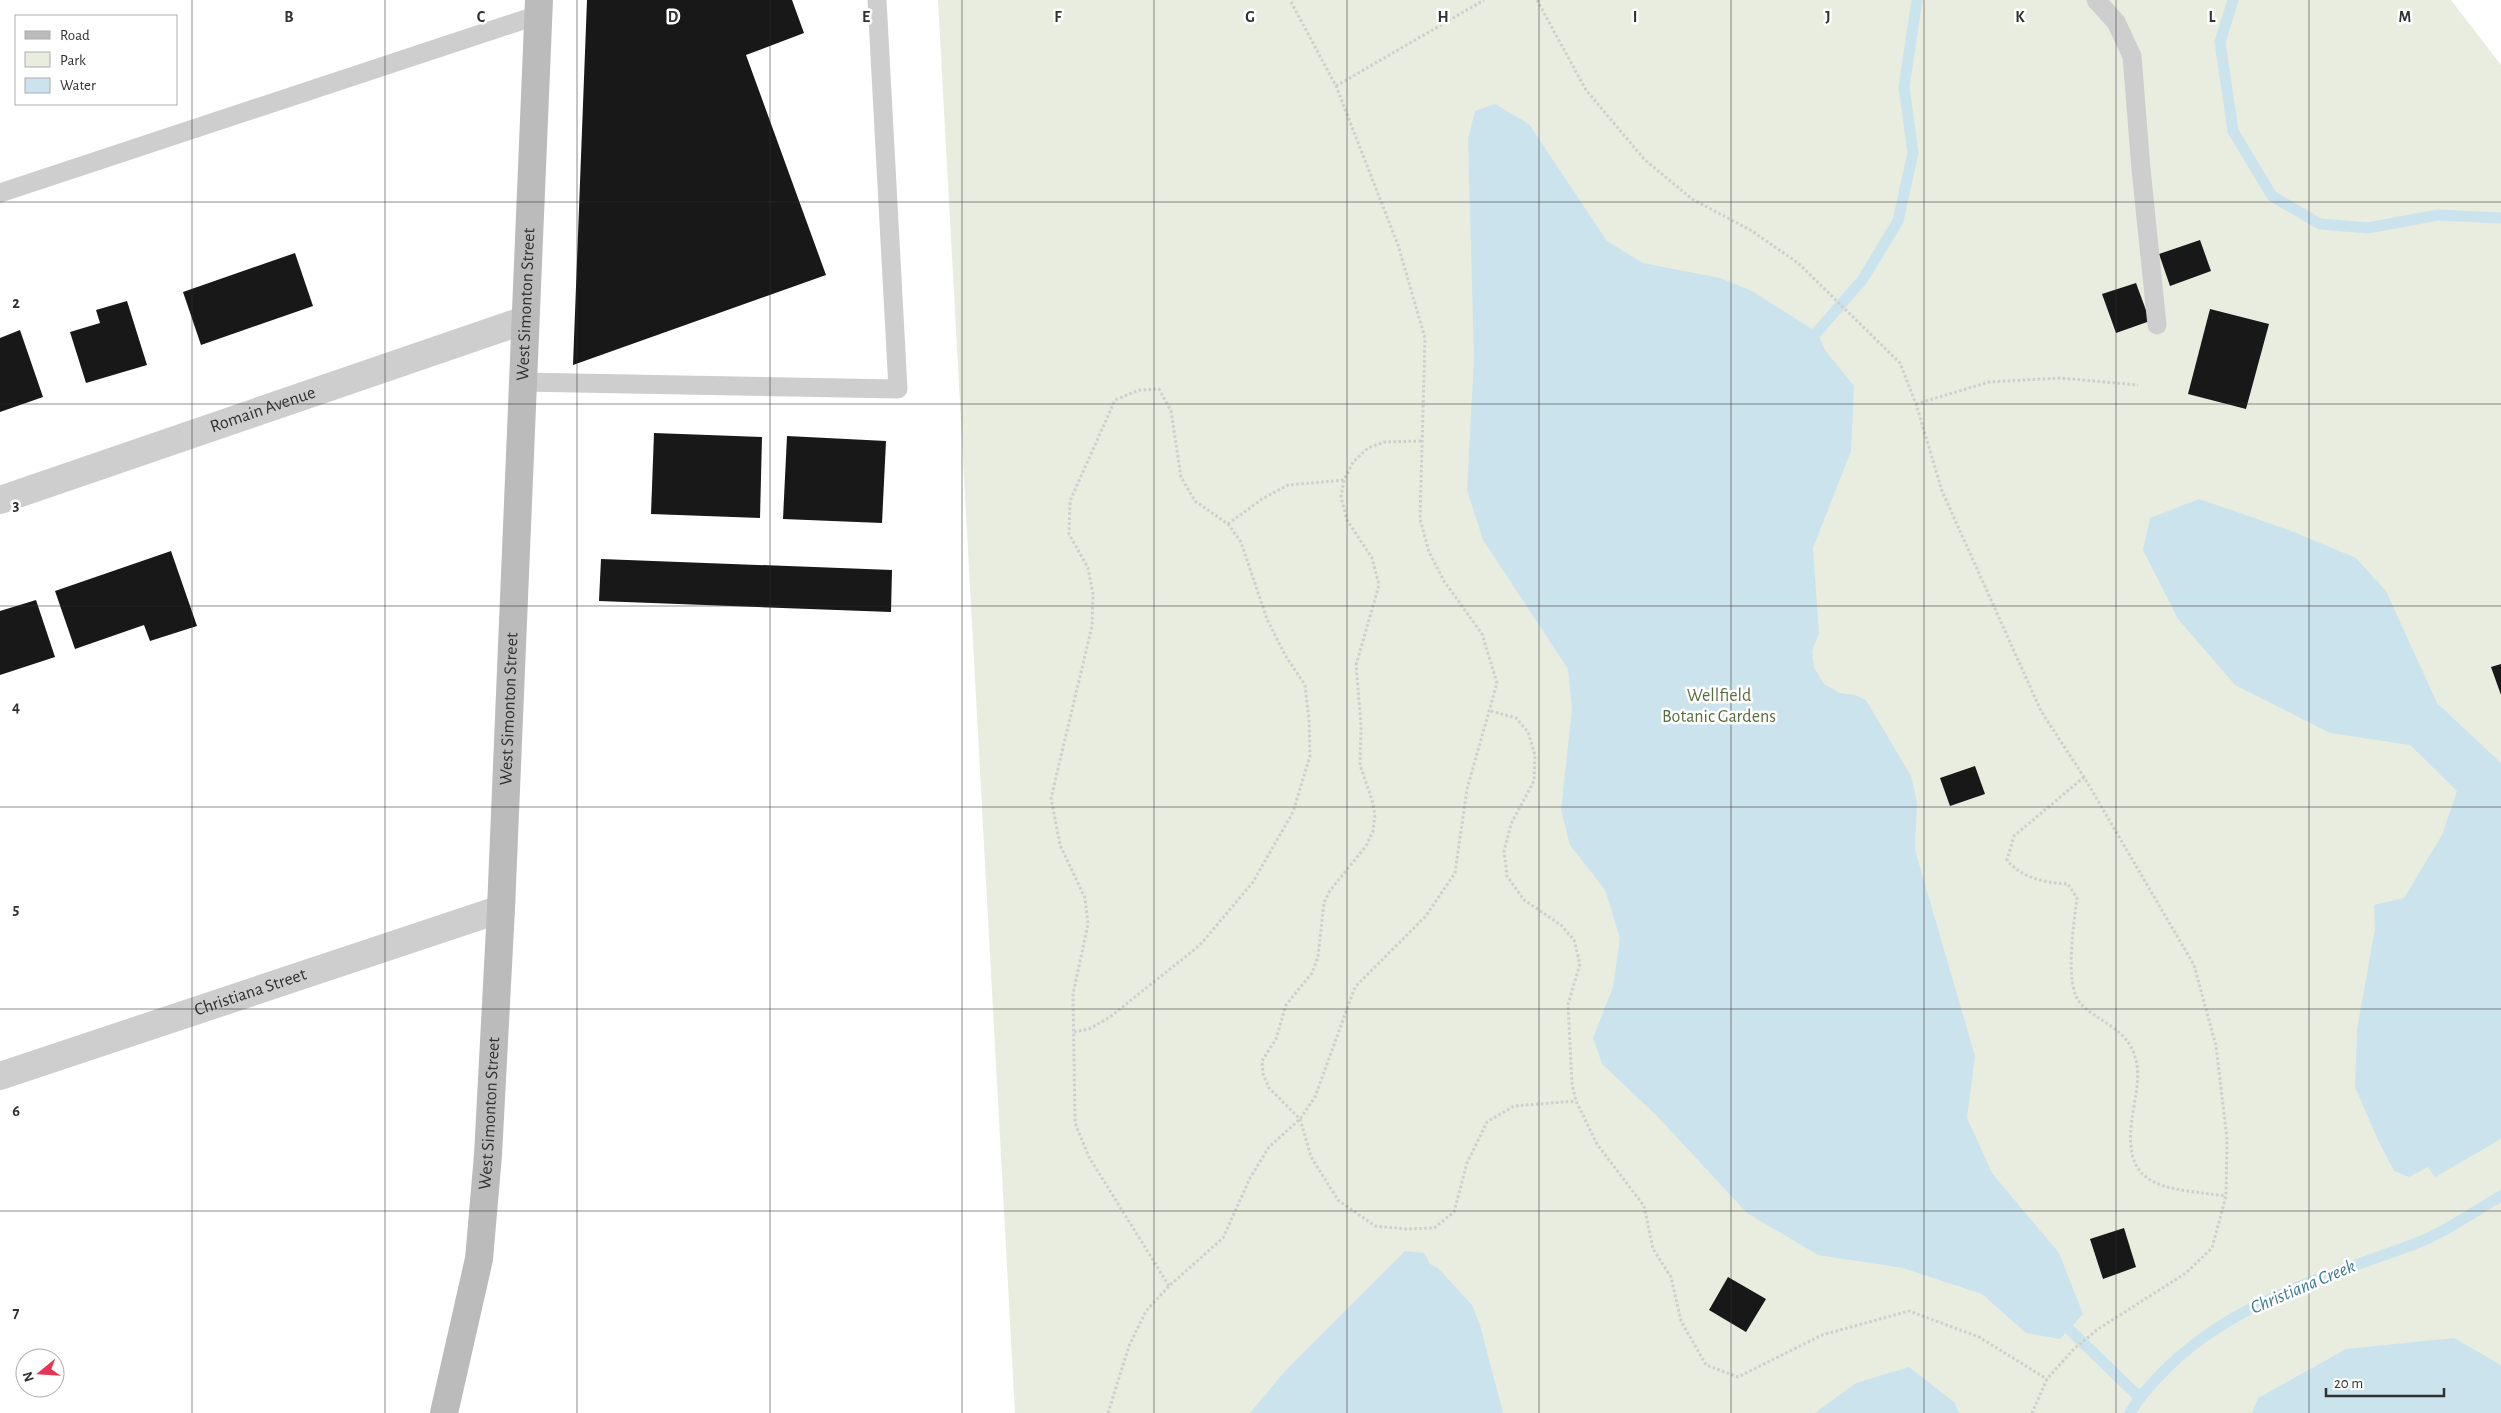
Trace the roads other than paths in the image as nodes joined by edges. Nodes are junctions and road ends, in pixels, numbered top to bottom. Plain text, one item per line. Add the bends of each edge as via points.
1 (877, 0) edge
2 (2096, 0) edge
3 (538, 8) edge
4 (0, 193) edge
5 (525, 320) junction
6 (2157, 325) dead end
7 (521, 382) junction
8 (0, 500) edge
9 (501, 909) junction
10 (0, 1076) edge
11 (444, 1413) edge

1 - 7 lane via 898,389
2 - 6 lane via 2116,22 2132,56
3 - 4 lane
3 - 5 street, West Simonton Street
5 - 7 street, West Simonton Street
5 - 8 street, Romain Avenue
7 - 9 street, West Simonton Street
9 - 10 street, Christiana Street
9 - 11 street, West Simonton Street via 479,1259

